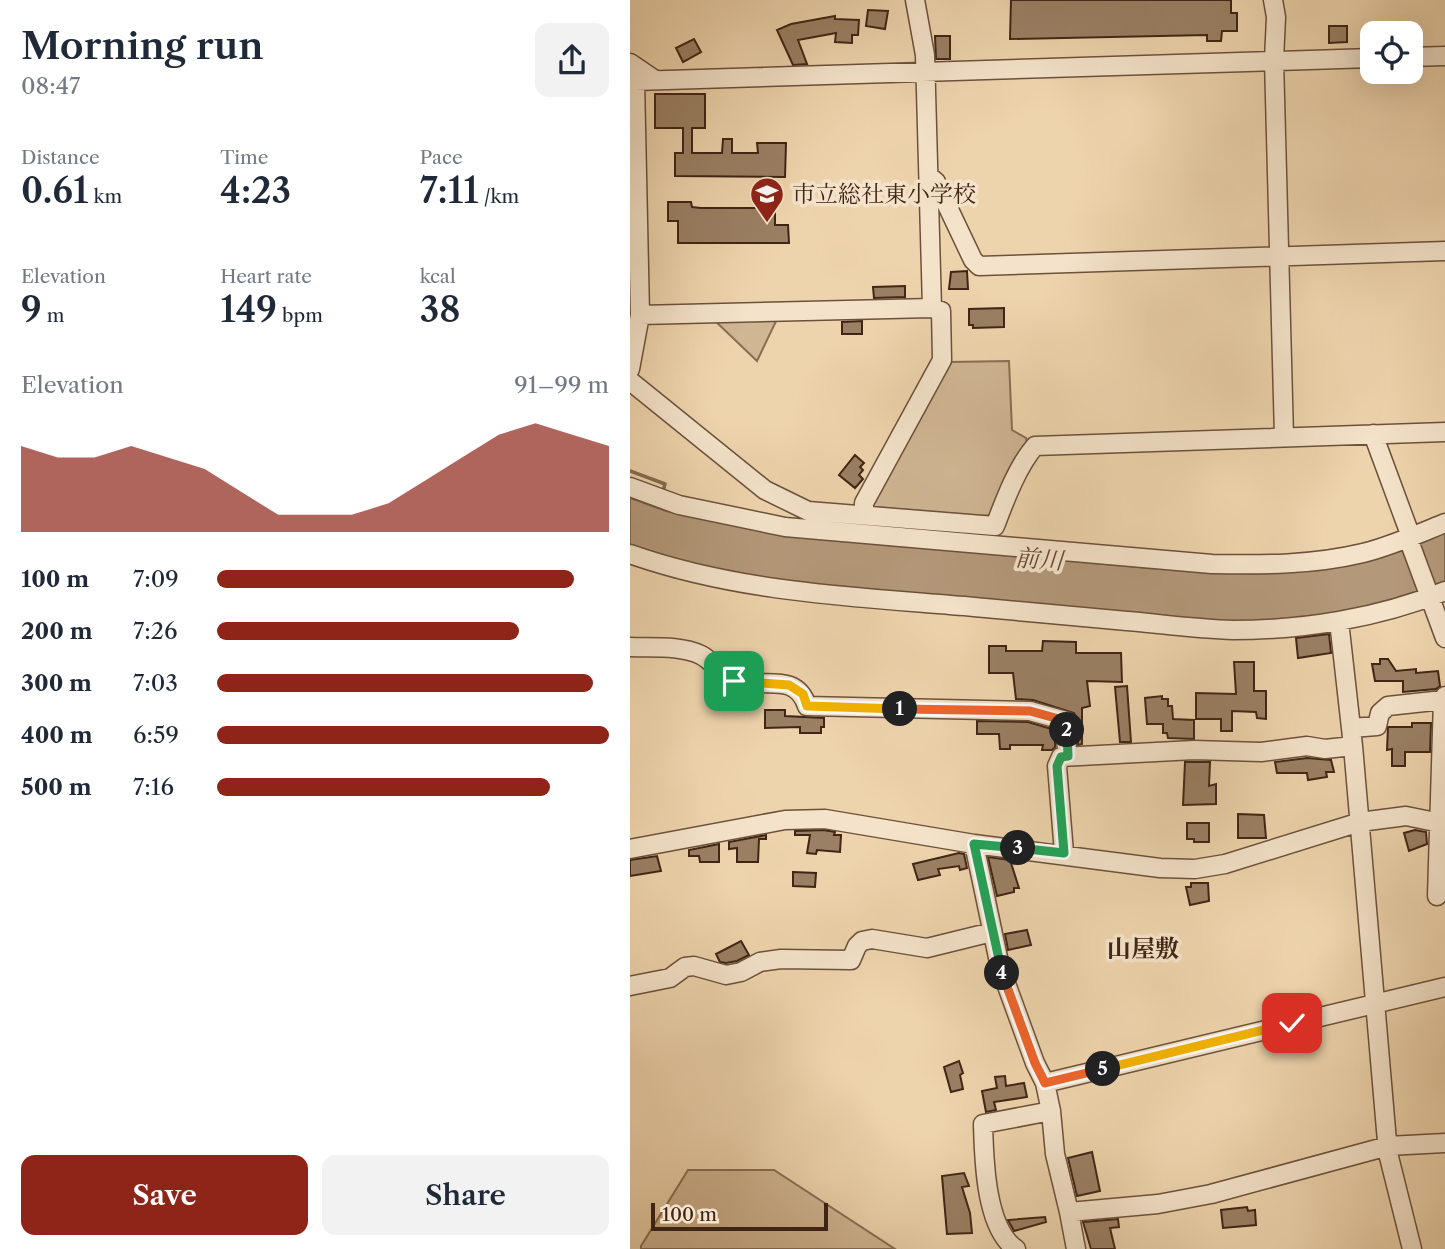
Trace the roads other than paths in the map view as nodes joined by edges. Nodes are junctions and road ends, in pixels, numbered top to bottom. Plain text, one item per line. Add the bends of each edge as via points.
1 (915, 0) edge
2 (1273, 0) edge
3 (1445, 56) edge
4 (1423, 57) edge
5 (1360, 58) edge
6 (1275, 61) junction
7 (630, 63) edge
8 (926, 72) junction
9 (655, 80) junction
10 (633, 82) edge
11 (929, 176) junction
12 (1445, 251) edge
13 (1279, 256) junction
14 (932, 308) junction
15 (640, 315) junction
16 (630, 369) edge
17 (630, 381) edge
18 (1445, 432) edge
19 (1373, 434) junction
20 (1284, 437) junction
21 (630, 487) edge
22 (864, 515) junction
23 (1445, 523) edge
24 (1410, 539) junction
25 (630, 554) edge
26 (1434, 593) edge
27 (1339, 621) junction
28 (1445, 638) edge
29 (630, 646) edge
30 (1444, 698) edge
31 (1352, 737) junction
32 (1068, 756) junction
33 (1360, 822) junction
34 (1442, 823) edge
35 (974, 844) junction
36 (630, 849) edge
37 (1064, 853) junction
38 (1437, 897) dead end
39 (992, 932) junction
40 (630, 986) edge
41 (1445, 987) edge
42 (1374, 1003) junction
43 (1045, 1083) junction
44 (1051, 1111) junction
45 (1445, 1143) edge
46 (1388, 1146) junction
47 (1069, 1212) junction
48 (1016, 1249) edge
49 (1076, 1249) edge
50 (1412, 1249) edge

1 - 8 street
2 - 6 street
3 - 4 street
5 - 6 street
6 - 8 street
6 - 13 street
7 - 9 street
8 - 9 street
8 - 11 street
9 - 10 street
10 - 15 street
11 - 13 street via 979,266
11 - 14 street
12 - 13 street
13 - 20 street
14 - 15 street
14 - 22 street via 941,310 942,360 864,503
15 - 16 street
17 - 22 street via 765,489 808,511
18 - 19 street
19 - 20 street
19 - 24 street
20 - 22 street via 1035,446 1009,490 995,526
21 - 24 street via 679,505 785,527 1212,564 1297,564 1360,554
23 - 24 street
24 - 26 street
25 - 27 street via 701,575 841,596 1230,629
26 - 27 street
26 - 28 street
27 - 31 street
29 - 32 street via 701,655 734,681 789,685 803,694 807,706 1030,711 1066,721
30 - 31 street via 1388,706 1380,713 1377,726
30 - 34 street
31 - 32 street via 1325,749
31 - 33 street
32 - 37 street via 1061,757 1057,766
33 - 34 street via 1406,816
33 - 37 street via 1211,868 1160,868
33 - 42 street
34 - 38 street
35 - 36 street via 825,819 785,820
35 - 37 street
35 - 39 street
39 - 40 street via 927,948 872,939 856,946 851,960 781,959 726,975 685,967 670,978
39 - 43 street via 1000,967
41 - 42 street
42 - 43 street
42 - 46 street
43 - 44 street
44 - 47 street via 1055,1154
44 - 48 street via 983,1124 989,1196 1004,1241
45 - 46 street
46 - 47 street via 1211,1194
46 - 50 street
47 - 49 street

